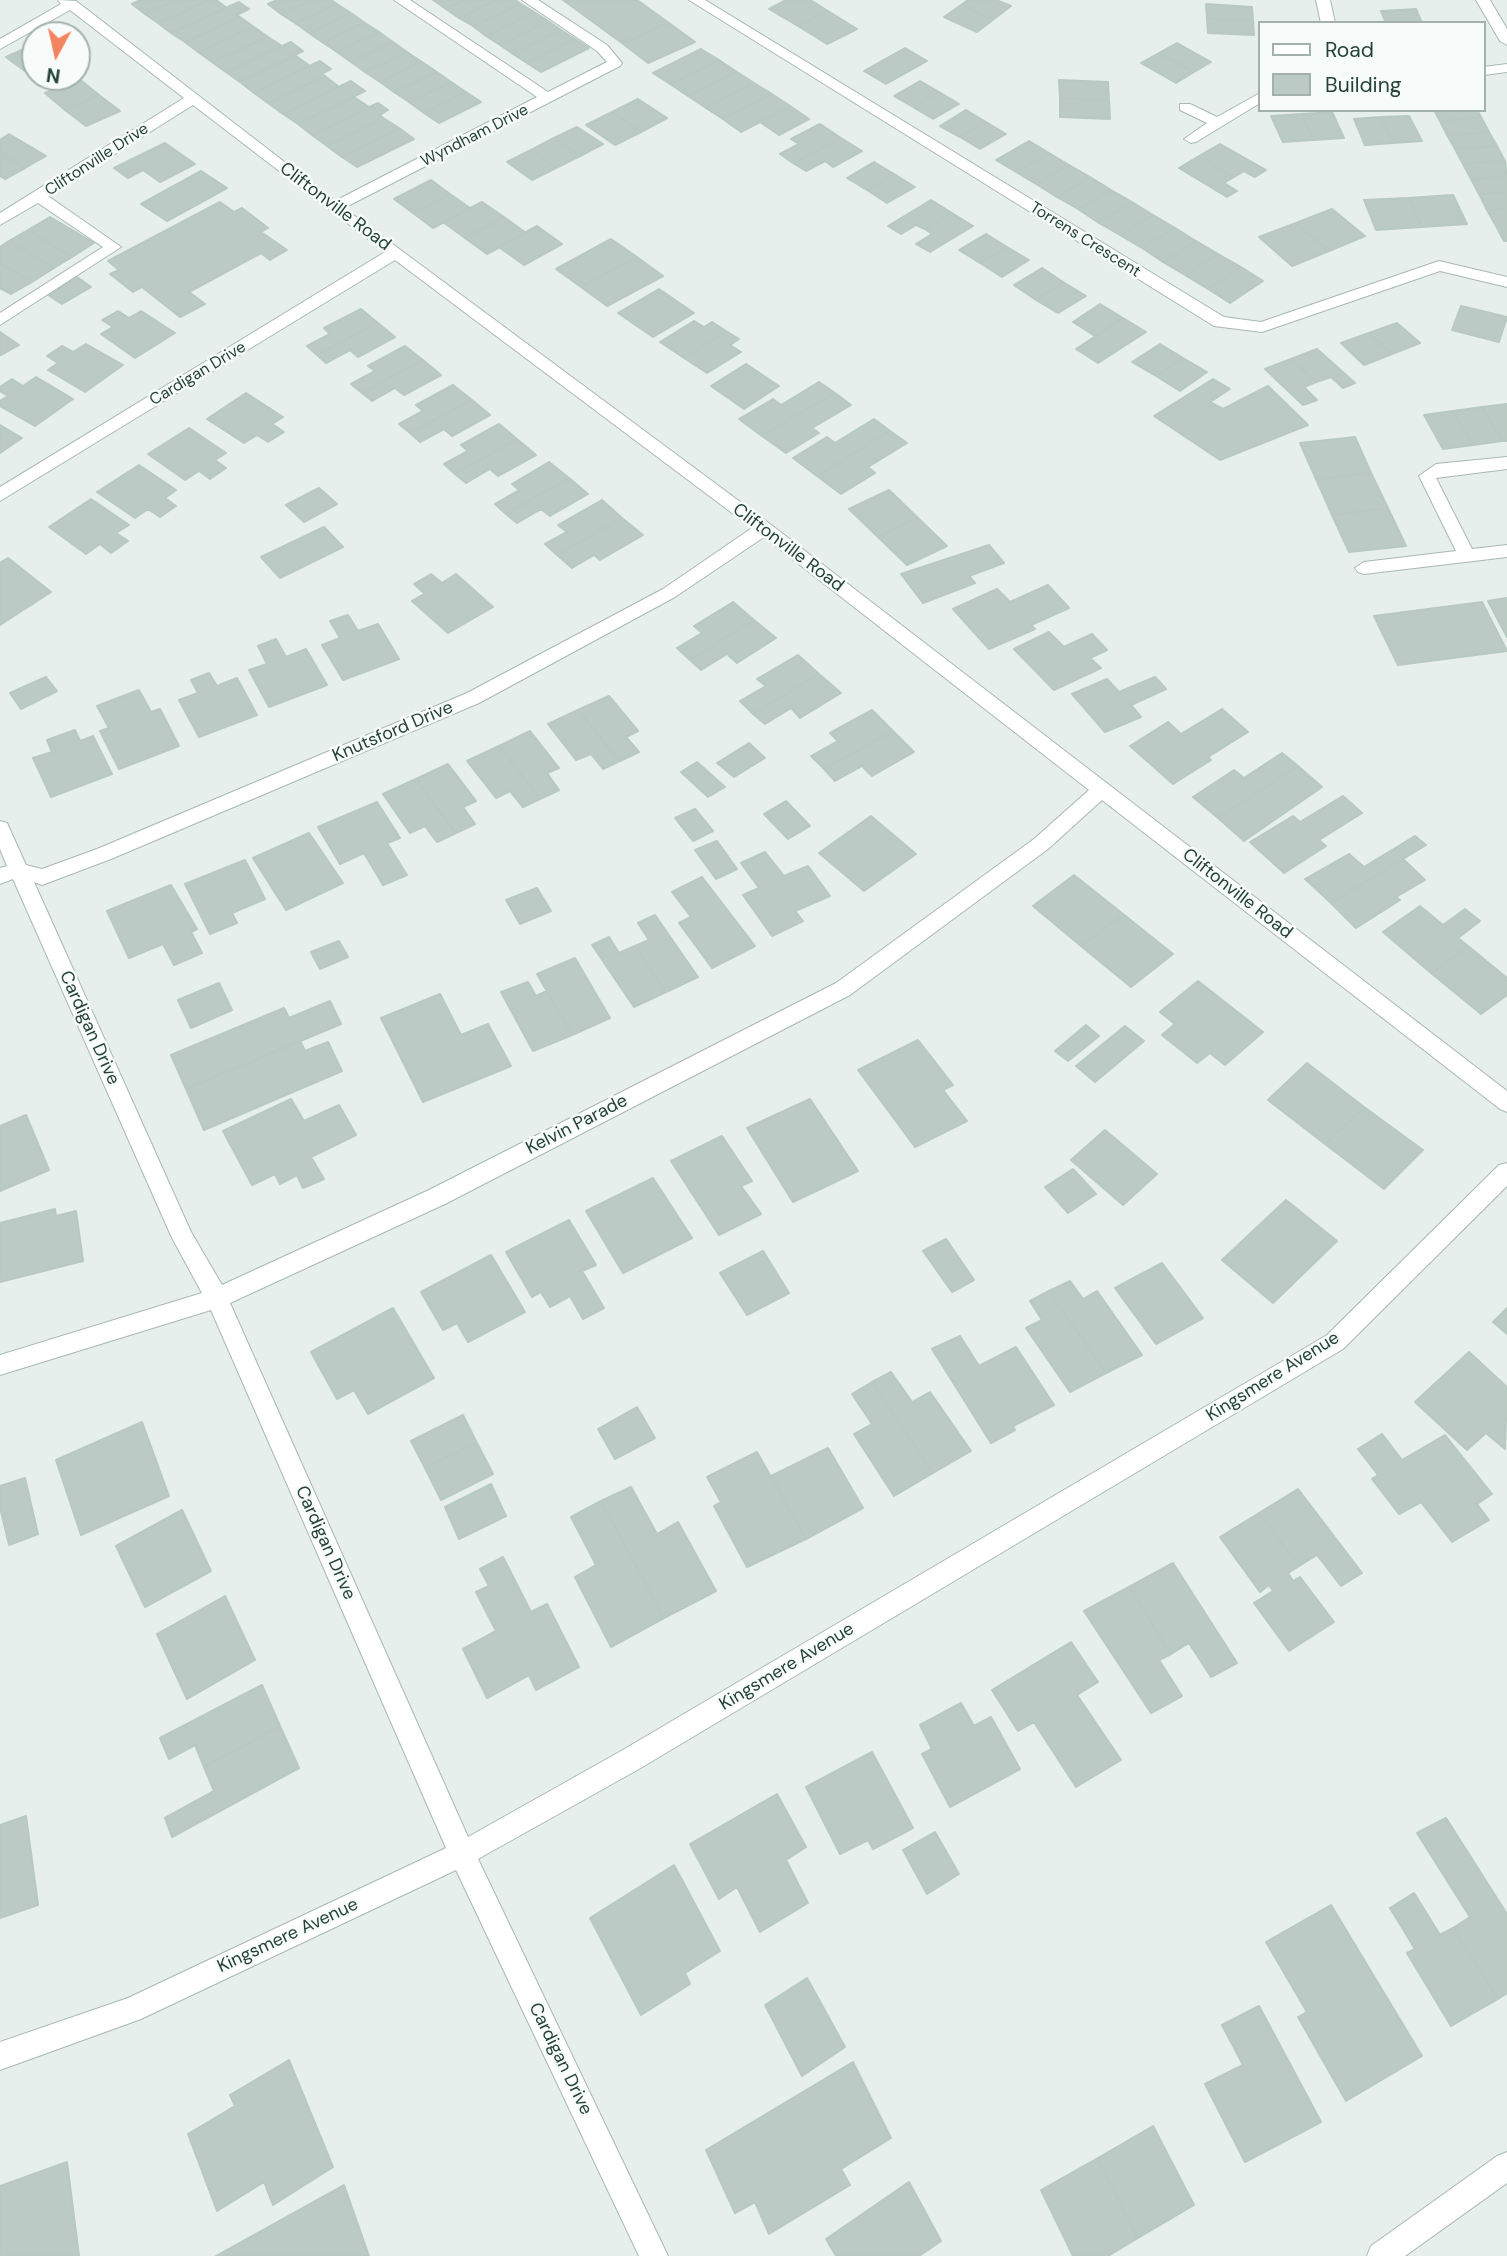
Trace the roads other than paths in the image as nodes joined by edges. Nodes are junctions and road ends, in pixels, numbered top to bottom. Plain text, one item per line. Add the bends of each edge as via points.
1 (401, 0) edge
2 (529, 0) edge
3 (1323, 0) edge
4 (1483, 0) edge
5 (702, 1) edge
6 (68, 2) edge
7 (1328, 21) edge
8 (1507, 41) edge
9 (0, 45) edge
10 (1507, 68) edge
11 (1486, 71) edge
12 (194, 98) junction
13 (548, 98) junction
14 (1258, 98) edge
15 (1185, 107) dead end
16 (1217, 123) junction
17 (1191, 139) dead end
18 (39, 197) junction
19 (334, 207) junction
20 (0, 220) edge
21 (395, 253) junction
22 (1507, 282) edge
23 (0, 320) edge
24 (1507, 463) edge
25 (0, 495) edge
26 (764, 528) junction
27 (1507, 551) edge
28 (1466, 556) junction
29 (1364, 568) dead end
30 (1102, 789) junction
31 (0, 828) edge
32 (9, 873) edge
33 (1507, 1103) edge
34 (1507, 1172) edge
35 (217, 1298) junction
36 (0, 1365) edge
37 (462, 1854) junction
38 (0, 2056) edge
39 (1507, 2166) edge
40 (654, 2256) edge
41 (1381, 2256) edge

1 - 13 street
2 - 13 street, Wyndham Drive via 602,48 615,64
3 - 7 street
4 - 8 street
5 - 22 street, Torrens Crescent via 1220,322 1262,327 1439,266
6 - 9 street
6 - 12 street, Cliftonville Road
10 - 11 street
12 - 18 street, Cliftonville Drive
12 - 19 street, Cliftonville Road
13 - 19 street, Wyndham Drive
14 - 16 street
15 - 16 street
16 - 17 street
18 - 20 street, Cliftonville Drive
18 - 23 street via 113,247
19 - 21 street, Cliftonville Road
21 - 25 street, Cardigan Drive
21 - 26 street, Cliftonville Road
24 - 28 street via 1436,470 1427,476
26 - 30 street, Cliftonville Road
26 - 32 street, Knutsford Drive via 668,593 473,698 104,854 41,877
27 - 28 street
28 - 29 street
30 - 33 street, Cliftonville Road
30 - 35 street, Kelvin Parade via 1041,844 843,989 437,1197
31 - 32 street, Cardigan Drive
32 - 35 street, Cardigan Drive via 183,1238
34 - 37 street, Kingsmere Avenue via 1335,1342 642,1753
35 - 36 street, Kelvin Parade
35 - 37 street, Cardigan Drive
37 - 38 street, Kingsmere Avenue via 132,2010
37 - 40 street, Cardigan Drive
39 - 41 street

